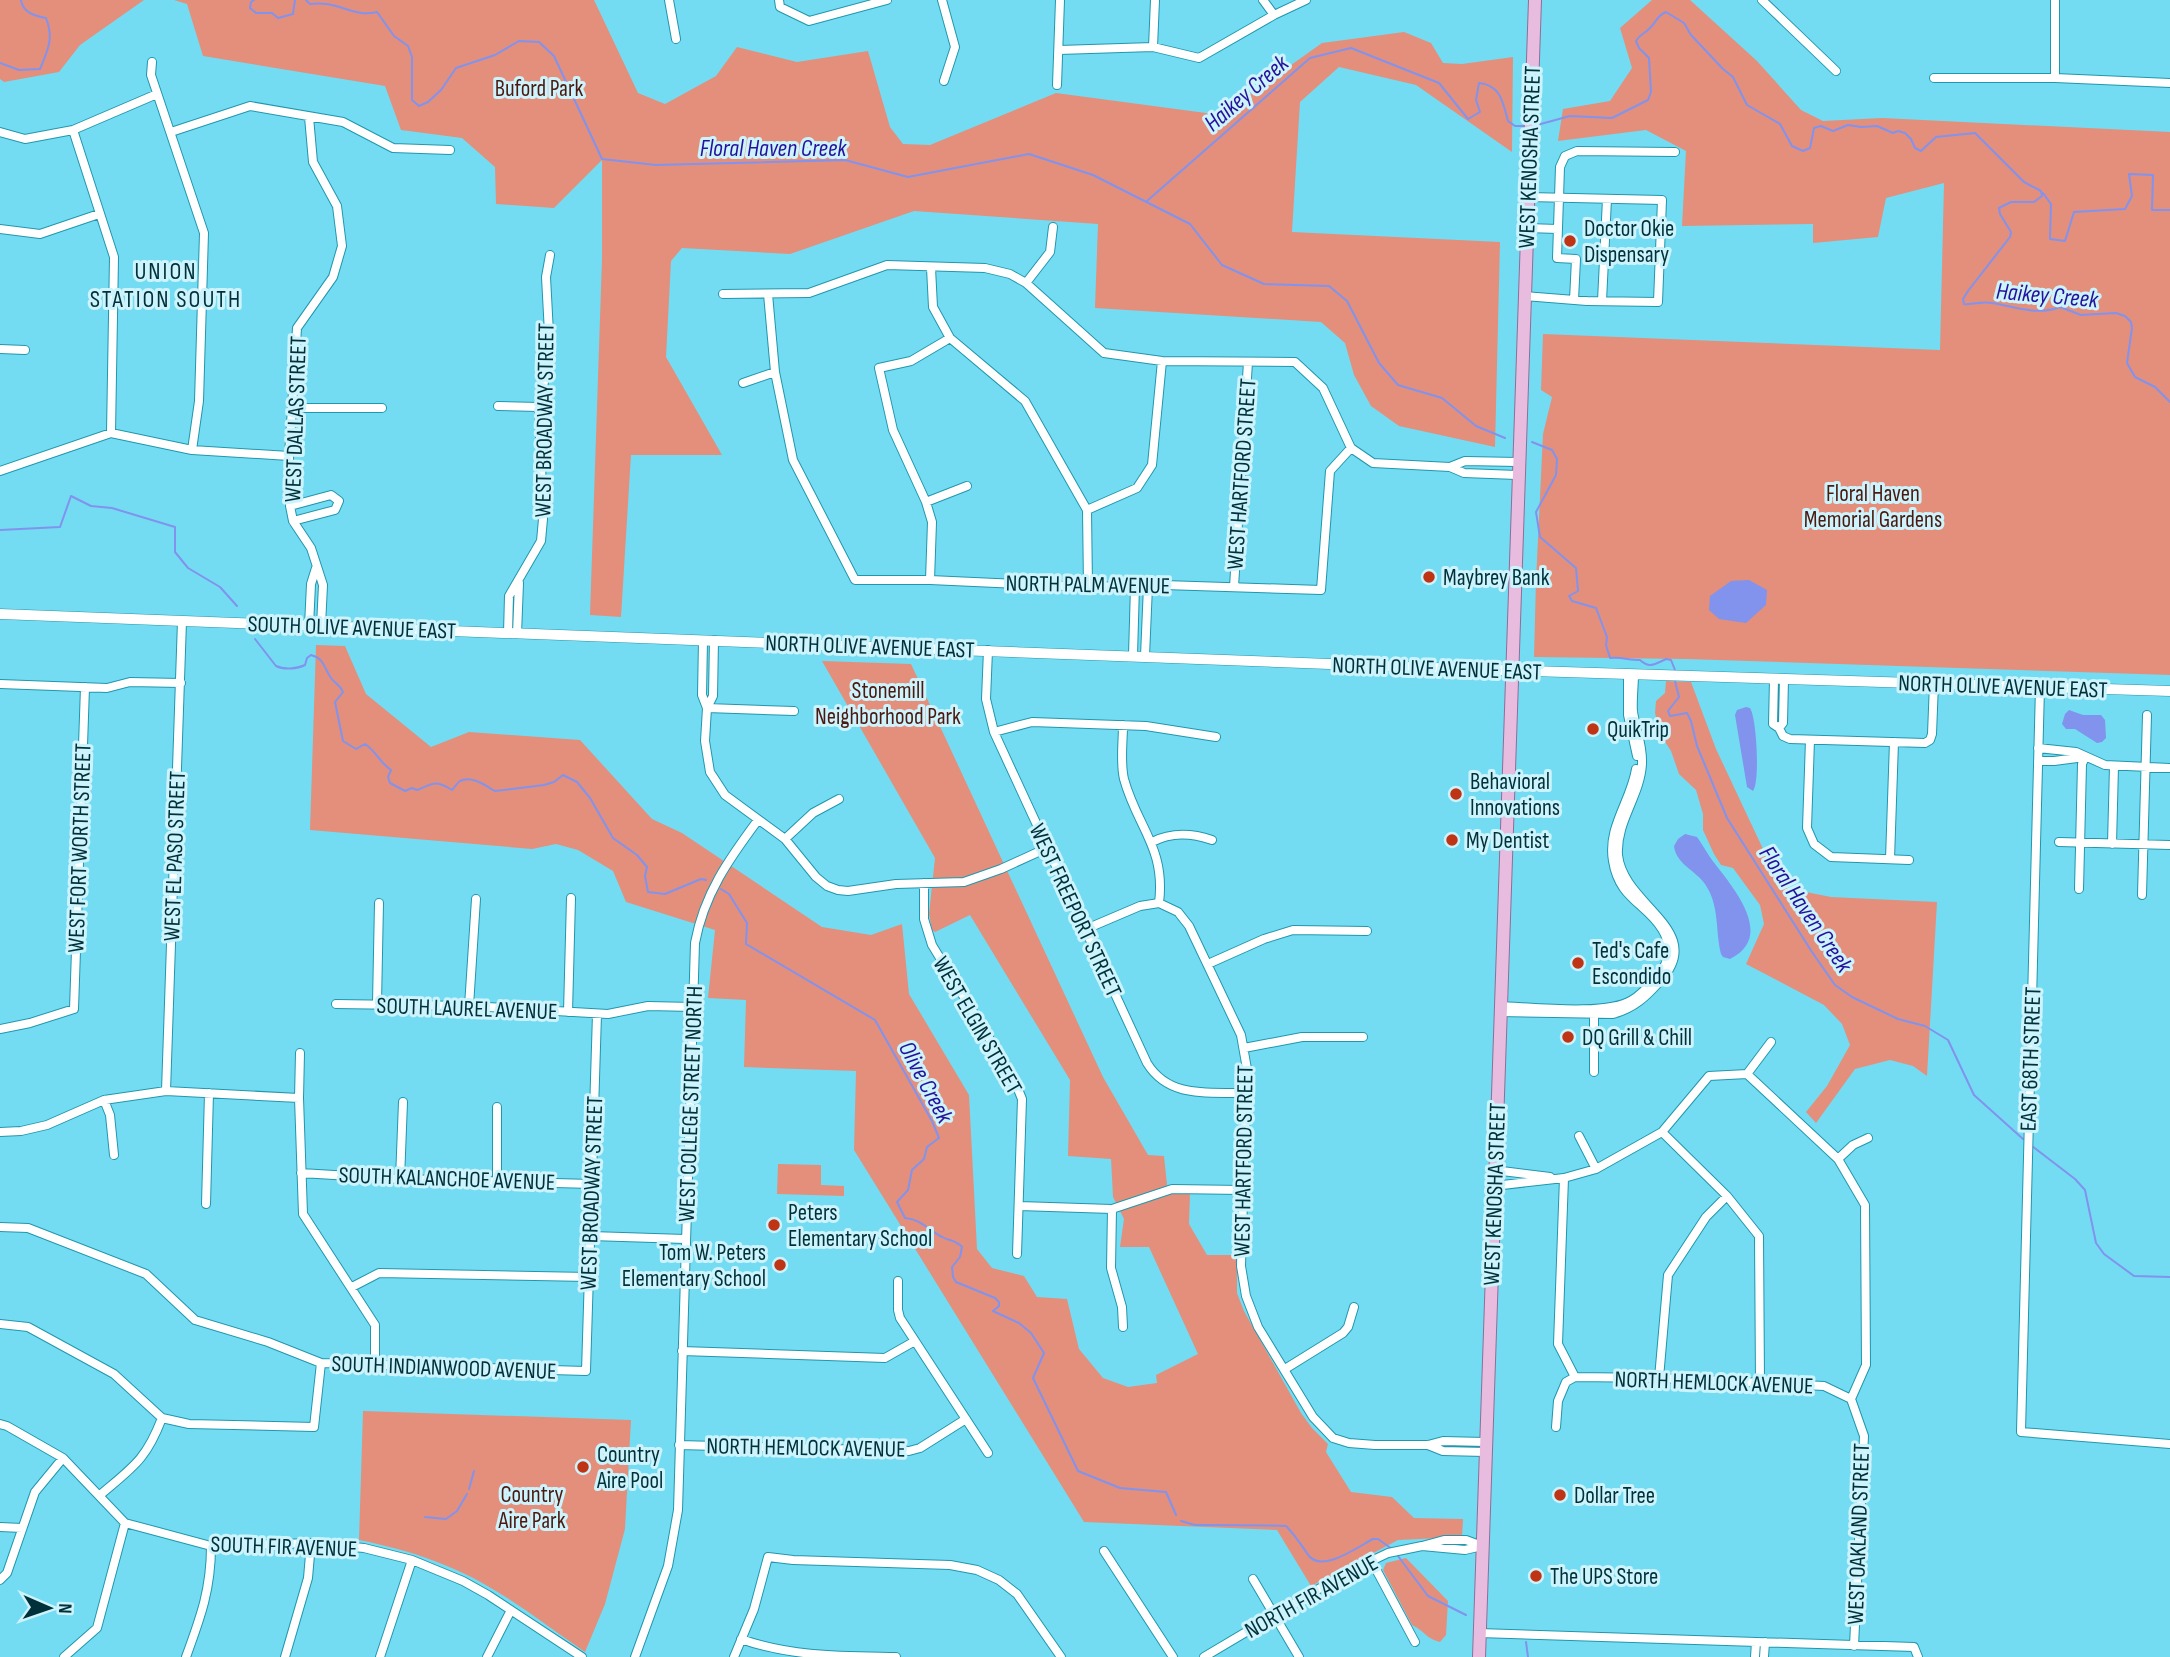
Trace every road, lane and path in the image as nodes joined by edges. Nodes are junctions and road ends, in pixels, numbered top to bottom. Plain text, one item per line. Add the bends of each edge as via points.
1 (669, 0) edge
2 (887, 0) edge
3 (942, 0) edge
4 (1060, 0) edge
5 (1155, 0) edge
6 (1264, 0) edge
7 (1306, 0) edge
8 (1535, 0) edge
9 (1763, 0) edge
10 (2055, 0) edge
11 (779, 3) edge
12 (1274, 15) junction
13 (676, 39) dead end
14 (1153, 47) junction
15 (1059, 50) junction
16 (152, 62) dead end
17 (1836, 71) dead end
18 (1934, 78) dead end
19 (2055, 78) junction
20 (944, 81) dead end
21 (2170, 83) edge
22 (1057, 85) dead end
23 (157, 93) junction
24 (309, 117) junction
25 (74, 130) junction
26 (0, 132) edge
27 (171, 132) junction
28 (450, 150) dead end
29 (1675, 152) dead end
30 (1528, 197) junction
31 (1558, 197) junction
32 (1607, 199) junction
33 (99, 214) junction
34 (1053, 227) dead end
35 (1527, 228) junction
36 (0, 229) edge
37 (1558, 229) junction
38 (550, 255) dead end
39 (931, 268) junction
40 (1026, 283) junction
41 (768, 294) junction
42 (723, 295) dead end
43 (1524, 296) junction
44 (1574, 300) junction
45 (1602, 301) junction
46 (950, 338) junction
47 (0, 349) edge
48 (25, 350) dead end
49 (1161, 361) junction
50 (1248, 362) junction
51 (775, 372) junction
52 (743, 383) dead end
53 (498, 406) dead end
54 (539, 407) junction
55 (293, 408) junction
56 (382, 408) dead end
57 (111, 433) junction
58 (1351, 449) junction
59 (192, 450) junction
60 (289, 456) junction
61 (1450, 467) junction
62 (1518, 469) junction
63 (0, 471) edge
64 (967, 486) dead end
65 (926, 502) junction
66 (290, 506) junction
67 (1087, 510) junction
68 (293, 521) junction
69 (317, 565) junction
70 (930, 580) junction
71 (1135, 586) junction
72 (1148, 586) junction
73 (1088, 587) junction
74 (1234, 587) junction
75 (0, 614) edge
76 (183, 621) junction
77 (309, 626) junction
78 (321, 626) junction
79 (512, 634) junction
80 (709, 640) junction
81 (988, 650) junction
82 (1133, 655) junction
83 (1145, 656) junction
84 (1511, 671) junction
85 (1631, 674) junction
86 (1779, 679) junction
87 (181, 683) junction
88 (1934, 683) junction
89 (0, 684) edge
90 (85, 687) junction
91 (2040, 687) junction
92 (2170, 691) edge
93 (707, 708) junction
94 (1773, 709) junction
95 (1784, 709) junction
96 (794, 711) dead end
97 (2147, 715) dead end
98 (1123, 724) junction
99 (1779, 727) junction
100 (994, 732) junction
101 (1216, 737) dead end
102 (1810, 740) junction
103 (1894, 742) junction
104 (2038, 748) junction
105 (2085, 757) junction
106 (2038, 761) junction
107 (2114, 766) junction
108 (2146, 767) junction
109 (2170, 768) edge
110 (839, 799) dead end
111 (758, 820) junction
112 (785, 838) junction
113 (1212, 840) dead end
114 (1152, 842) junction
115 (2059, 842) dead end
116 (2081, 843) junction
117 (2112, 844) junction
118 (2143, 845) junction
119 (2170, 845) edge
120 (1047, 848) junction
121 (1890, 859) junction
122 (1909, 860) dead end
123 (924, 883) junction
124 (2079, 889) dead end
125 (2142, 895) dead end
126 (571, 898) dead end
127 (476, 899) dead end
128 (379, 903) dead end
129 (1159, 903) junction
130 (1086, 929) junction
131 (1367, 931) dead end
132 (1208, 964) junction
133 (377, 1003) junction
134 (336, 1004) dead end
135 (469, 1006) junction
136 (693, 1007) junction
137 (1499, 1009) junction
138 (568, 1012) junction
139 (1594, 1012) junction
140 (597, 1014) junction
141 (0, 1029) edge
142 (1363, 1037) dead end
143 (1771, 1042) dead end
144 (1244, 1048) junction
145 (300, 1054) dead end
146 (1594, 1072) dead end
147 (1747, 1074) junction
148 (166, 1091) junction
149 (209, 1093) junction
150 (1246, 1093) junction
151 (299, 1098) junction
152 (104, 1100) junction
153 (403, 1102) dead end
154 (497, 1107) dead end
155 (0, 1132) edge
156 (1662, 1132) junction
157 (1579, 1136) dead end
158 (1868, 1138) dead end
159 (114, 1155) dead end
160 (1838, 1158) junction
161 (1596, 1169) junction
162 (1494, 1170) junction
163 (301, 1173) junction
164 (1564, 1178) junction
165 (400, 1179) junction
166 (497, 1180) junction
167 (592, 1184) junction
168 (1494, 1186) junction
169 (1242, 1190) junction
170 (1727, 1196) junction
171 (206, 1205) dead end
172 (1019, 1206) junction
173 (1111, 1209) junction
174 (0, 1227) edge
175 (590, 1236) junction
176 (685, 1238) junction
177 (1017, 1254) dead end
178 (589, 1277) junction
179 (898, 1281) dead end
180 (352, 1287) junction
181 (1354, 1307) dead end
182 (0, 1324) edge
183 (1123, 1327) dead end
184 (915, 1341) junction
185 (682, 1351) junction
186 (321, 1363) junction
187 (375, 1364) junction
188 (1285, 1369) junction
189 (586, 1371) joint
190 (1575, 1377) junction
191 (1659, 1378) junction
192 (1760, 1383) junction
193 (1851, 1399) junction
194 (162, 1418) junction
195 (965, 1419) junction
196 (0, 1424) edge
197 (1556, 1427) dead end
198 (679, 1444) junction
199 (2170, 1444) edge
200 (1485, 1447) junction
201 (988, 1453) dead end
202 (63, 1458) junction
203 (100, 1495) junction
204 (125, 1523) junction
205 (0, 1527) edge
206 (22, 1528) junction
207 (311, 1543) junction
208 (211, 1546) junction
209 (1482, 1546) junction
210 (1104, 1550) dead end
211 (412, 1560) junction
212 (1371, 1560) junction
213 (1252, 1579) dead end
214 (0, 1580) edge
215 (511, 1610) junction
216 (1275, 1615) junction
217 (1479, 1633) junction
218 (741, 1639) junction
219 (1415, 1642) dead end
220 (1760, 1642) junction
221 (1854, 1646) junction
222 (64, 1657) edge
223 (186, 1657) edge
224 (285, 1657) edge
225 (380, 1657) edge
226 (487, 1657) edge
227 (582, 1657) edge
228 (635, 1657) edge
229 (734, 1657) edge
230 (896, 1657) edge
231 (1061, 1657) edge
232 (1173, 1657) edge
233 (1203, 1657) edge
234 (1299, 1657) edge
235 (1479, 1657) edge
236 (1755, 1657) edge
237 (1764, 1657) edge
238 (1918, 1657) edge

1 - 13 street
2 - 11 street via 809,21
3 - 20 street via 955,47
4 - 15 street
5 - 14 street
6 - 12 street
7 - 12 street
8 - 30 main road, WEST KENOSHA STREET
9 - 17 street
10 - 19 street
12 - 14 street via 1199,58
14 - 15 street
15 - 22 street
16 - 23 street
18 - 19 street
19 - 21 street
23 - 25 street
23 - 27 street
24 - 27 street via 250,106
24 - 28 street via 343,122 393,148
24 - 55 street, WEST DALLAS STREET via 313,162 337,206 342,246 333,277 297,328
25 - 26 street via 25,139
25 - 33 street
27 - 59 street via 204,233 199,401
29 - 31 street via 1577,151 1565,156 1560,167
30 - 31 street
30 - 35 main road, WEST KENOSHA STREET
31 - 32 street
31 - 37 street
32 - 45 street
32 - 45 street via 1662,200 1658,302
33 - 36 street via 40,234
33 - 57 street via 114,257
34 - 40 street via 1050,252
35 - 37 street
35 - 43 main road, WEST KENOSHA STREET
37 - 44 street via 1557,258 1576,259
38 - 54 street, WEST BROADWAY STREET via 546,277 550,352
39 - 40 street via 985,268
39 - 41 street via 887,265 809,293
39 - 46 street via 933,306
40 - 49 street via 1104,353
41 - 42 street
41 - 51 street
43 - 44 street
43 - 62 main road, WEST KENOSHA STREET
44 - 45 street
46 - 65 street via 911,361 879,368 892,430
46 - 67 street via 1025,401
47 - 48 street
49 - 50 street
49 - 67 street via 1152,465 1137,488
50 - 58 street via 1295,362 1323,388
50 - 74 street, WEST HARTFORD STREET
51 - 52 street
51 - 70 street, NORTH PALM AVENUE via 793,460 855,580
53 - 54 street
54 - 79 street, WEST BROADWAY STREET via 541,541 519,580
55 - 56 street
55 - 60 street, WEST DALLAS STREET
57 - 59 street
57 - 63 street
58 - 61 street via 1373,463
58 - 74 street, NORTH PALM AVENUE via 1330,471 1321,590
59 - 60 street
60 - 66 street, WEST DALLAS STREET
61 - 62 street via 1464,473
61 - 62 street via 1465,461
62 - 84 main road, WEST KENOSHA STREET
64 - 65 street
65 - 70 street via 932,522
66 - 68 street, WEST DALLAS STREET
66 - 68 street via 331,495 339,500 335,510
67 - 73 street
68 - 69 street, WEST DALLAS STREET
69 - 77 street
69 - 78 street, WEST DALLAS STREET via 323,585
70 - 73 street, NORTH PALM AVENUE
71 - 72 street, NORTH PALM AVENUE
71 - 73 street, NORTH PALM AVENUE
71 - 82 street
72 - 74 street, NORTH PALM AVENUE
72 - 83 street
75 - 76 street, SOUTH OLIVE AVENUE EAST
76 - 77 street, SOUTH OLIVE AVENUE EAST
76 - 87 street, WEST EL PASO STREET
77 - 78 street, SOUTH OLIVE AVENUE EAST
78 - 79 street, SOUTH OLIVE AVENUE EAST
79 - 80 street, SOUTH OLIVE AVENUE EAST
80 - 81 street, NORTH OLIVE AVENUE EAST
80 - 93 street via 702,695
81 - 82 street, NORTH OLIVE AVENUE EAST
81 - 100 street, WEST FREEPORT STREET via 986,699
82 - 83 street, NORTH OLIVE AVENUE EAST
83 - 84 street, NORTH OLIVE AVENUE EAST
84 - 85 street, NORTH OLIVE AVENUE EAST
84 - 137 main road, WEST KENOSHA STREET
85 - 86 street, NORTH OLIVE AVENUE EAST
85 - 139 street via 1642,765 1637,792 1620,827 1619,859 1628,884 1671,933 1673,962 1647,996 1627,1010
86 - 88 street, NORTH OLIVE AVENUE EAST
86 - 94 street
86 - 95 street
87 - 90 street
87 - 148 street, WEST EL PASO STREET
88 - 91 street, NORTH OLIVE AVENUE EAST
88 - 103 street via 1930,740
89 - 90 street
90 - 141 street, WEST FORT WORTH STREET via 74,1009
91 - 92 street, NORTH OLIVE AVENUE EAST
91 - 104 street, EAST 68TH STREET
93 - 96 street
93 - 111 street via 705,750 710,772 725,795
94 - 95 street
94 - 99 street via 1773,724
95 - 99 street
97 - 108 street
98 - 100 street via 1032,722
98 - 101 street
98 - 114 street via 1125,781
99 - 102 street via 1785,738
100 - 120 street, WEST FREEPORT STREET
102 - 103 street
102 - 121 street via 1807,828 1814,845 1831,857
103 - 121 street
104 - 105 street
104 - 106 street, EAST 68TH STREET
105 - 106 street
105 - 107 street
105 - 116 street
106 - 199 street, EAST 68TH STREET via 2021,1432
107 - 108 street
107 - 117 street
108 - 109 street
108 - 118 street
110 - 112 street via 813,813
111 - 112 street
111 - 136 street, WEST COLLEGE STREET NORTH via 716,882 700,918
112 - 123 street via 816,877 838,890
113 - 114 street via 1182,834
114 - 129 street via 1160,867
115 - 116 street
116 - 117 street
116 - 124 street
117 - 118 street
118 - 119 street
118 - 125 street
120 - 123 street via 974,880
120 - 130 street, WEST FREEPORT STREET
121 - 122 street
123 - 172 street, WEST ELGIN STREET via 923,919 932,944 1013,1076 1022,1099
126 - 138 street
127 - 135 street
128 - 133 street
129 - 130 street via 1140,906
129 - 132 street, WEST HARTFORD STREET via 1186,920
130 - 150 street, WEST FREEPORT STREET via 1152,1070 1177,1089
131 - 132 street via 1285,932
132 - 144 street, WEST HARTFORD STREET
133 - 134 street, SOUTH LAUREL AVENUE
133 - 135 street, SOUTH LAUREL AVENUE
135 - 138 street, SOUTH LAUREL AVENUE
136 - 140 street, SOUTH LAUREL AVENUE via 648,1006
136 - 176 street, WEST COLLEGE STREET NORTH
137 - 139 street
137 - 162 main road, WEST KENOSHA STREET
138 - 140 street, SOUTH LAUREL AVENUE
139 - 146 street
140 - 167 street, WEST BROADWAY STREET
142 - 144 street via 1302,1037
143 - 147 street
144 - 150 street, WEST HARTFORD STREET
145 - 151 street
147 - 156 street via 1709,1076
147 - 160 street
148 - 149 street
148 - 152 street
149 - 151 street
149 - 171 street
150 - 169 street, WEST HARTFORD STREET
151 - 163 street
152 - 155 street via 47,1125
152 - 159 street
153 - 165 street
154 - 166 street
156 - 161 street
156 - 170 street
157 - 161 street
158 - 160 street
160 - 193 street via 1864,1205 1866,1366
161 - 164 street
162 - 164 street
162 - 168 main road, WEST KENOSHA STREET
163 - 165 street, SOUTH KALANCHOE AVENUE
163 - 180 street via 303,1214
164 - 168 street
164 - 190 street via 1558,1344
165 - 166 street, SOUTH KALANCHOE AVENUE
166 - 167 street, SOUTH KALANCHOE AVENUE
167 - 175 street, WEST BROADWAY STREET
168 - 200 main road, WEST KENOSHA STREET
169 - 173 street via 1172,1189
169 - 188 street, WEST HARTFORD STREET via 1241,1266 1246,1296 1258,1326
170 - 191 street via 1706,1217 1668,1275
170 - 192 street via 1759,1236
172 - 173 street
172 - 177 street, WEST ELGIN STREET
173 - 183 street via 1111,1268
174 - 186 street, SOUTH INDIANWOOD AVENUE via 28,1228 146,1274 195,1320
175 - 176 street
175 - 178 street, WEST BROADWAY STREET
176 - 185 street, WEST COLLEGE STREET NORTH
178 - 180 street via 379,1273
178 - 189 street, WEST BROADWAY STREET
179 - 184 street via 898,1310
180 - 187 street via 375,1325
181 - 188 street via 1343,1334
182 - 194 street via 28,1327 114,1374
184 - 185 street via 886,1359
184 - 195 street
185 - 198 street, WEST COLLEGE STREET NORTH
186 - 187 street, SOUTH INDIANWOOD AVENUE
186 - 194 street via 314,1427 189,1424
187 - 189 street, SOUTH INDIANWOOD AVENUE
188 - 200 street, WEST HARTFORD STREET via 1313,1417 1333,1438 1357,1444 1428,1445 1443,1451
190 - 191 street, NORTH HEMLOCK AVENUE
190 - 197 street via 1566,1382 1558,1401
191 - 192 street, NORTH HEMLOCK AVENUE
192 - 193 street, NORTH HEMLOCK AVENUE via 1824,1386
193 - 221 street, WEST OAKLAND STREET via 1864,1436
194 - 203 street via 139,1463
195 - 198 street, NORTH HEMLOCK AVENUE via 920,1448 905,1452
195 - 201 street
196 - 202 street
198 - 228 street, WEST COLLEGE STREET NORTH via 673,1548
200 - 209 main road, WEST KENOSHA STREET
202 - 203 street
202 - 206 street via 35,1492
203 - 204 street
204 - 208 street, SOUTH FIR AVENUE
204 - 222 street via 97,1628
205 - 206 street
206 - 214 street via 7,1573
207 - 208 street, SOUTH FIR AVENUE
207 - 211 street, SOUTH FIR AVENUE via 364,1548
207 - 224 street via 308,1578
208 - 223 street via 206,1601
209 - 212 street, NORTH FIR AVENUE via 1444,1540
209 - 217 main road, WEST KENOSHA STREET
210 - 232 street
211 - 215 street, SOUTH FIR AVENUE via 463,1581
211 - 225 street
212 - 216 street, NORTH FIR AVENUE
212 - 219 street
213 - 216 street
215 - 226 street
215 - 227 street
216 - 233 street, NORTH FIR AVENUE
216 - 234 street
217 - 220 street
217 - 235 main road, WEST KENOSHA STREET
218 - 229 street
218 - 230 street via 800,1654
218 - 231 street via 768,1557 962,1566 1004,1584 1022,1600
220 - 221 street
220 - 236 street
220 - 237 street
221 - 238 street via 1914,1647

